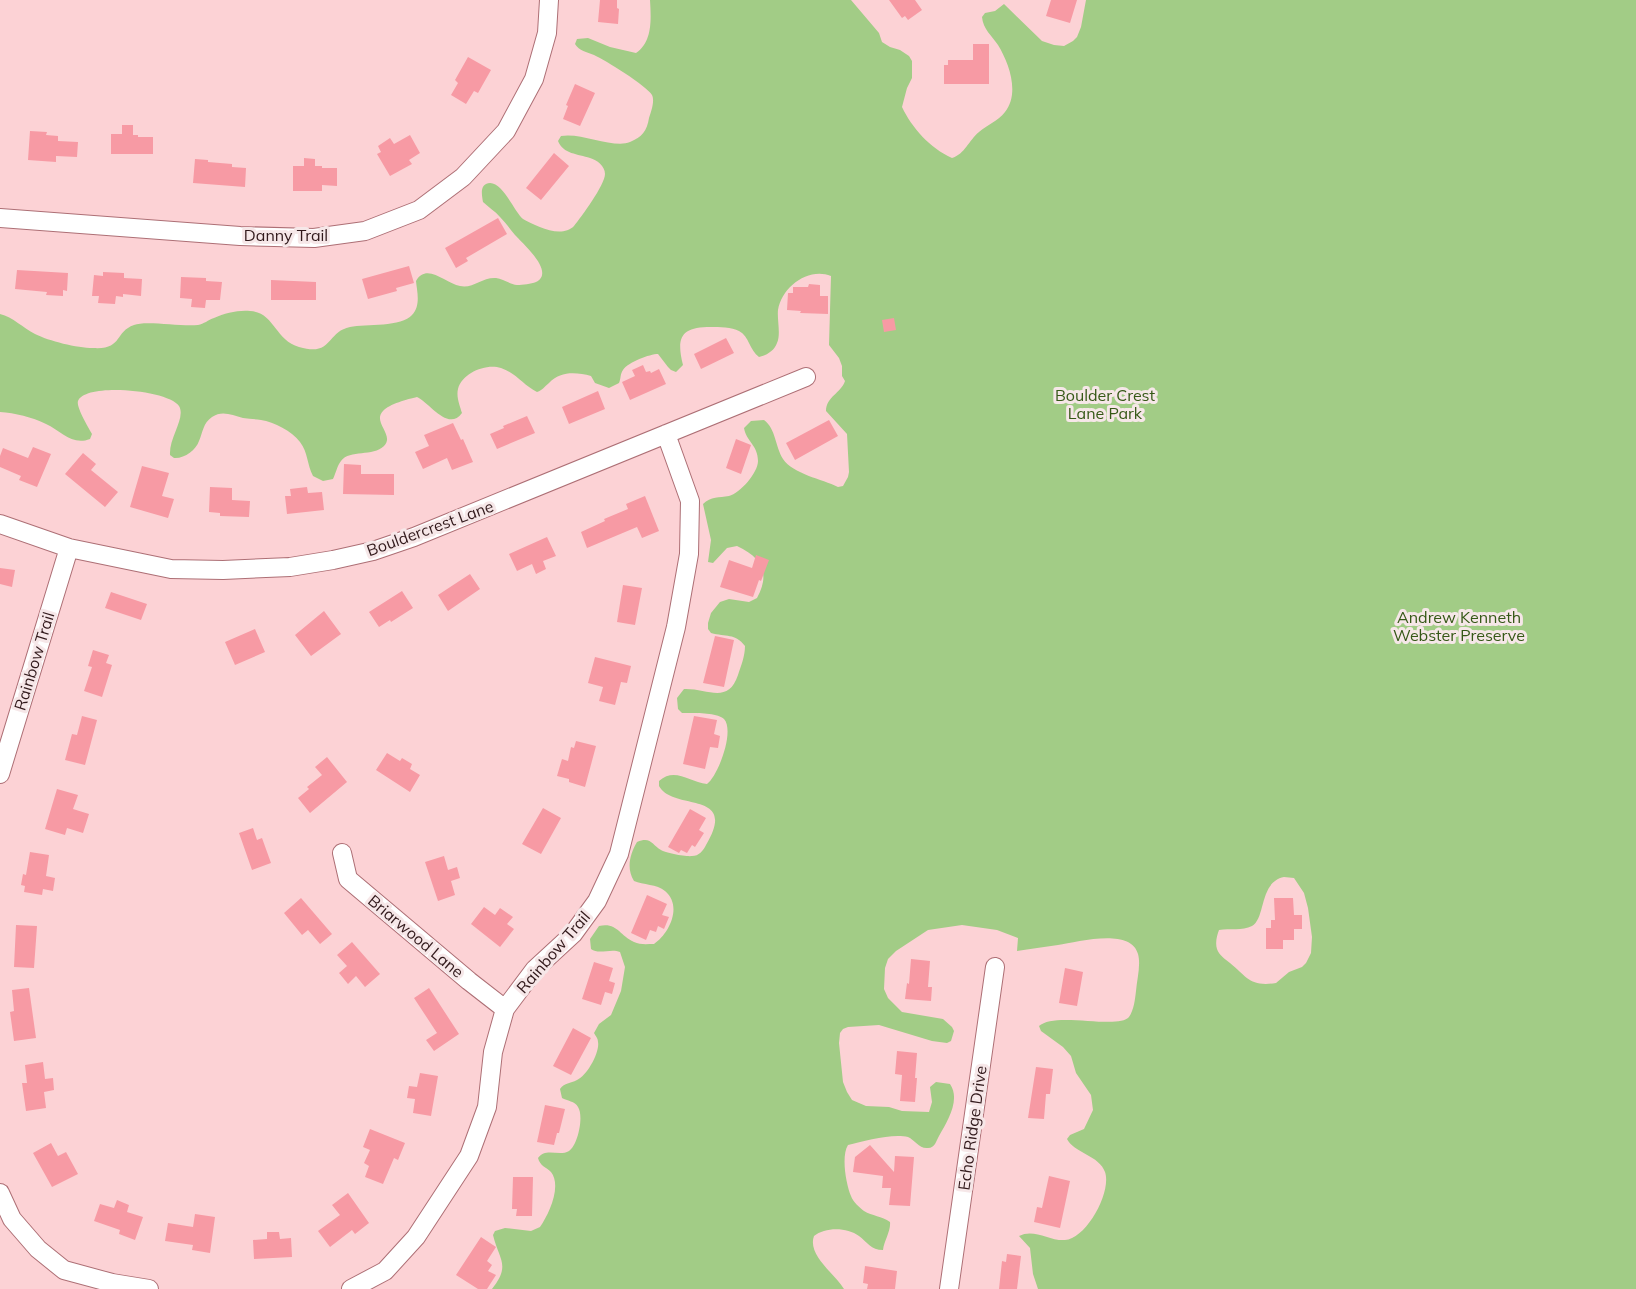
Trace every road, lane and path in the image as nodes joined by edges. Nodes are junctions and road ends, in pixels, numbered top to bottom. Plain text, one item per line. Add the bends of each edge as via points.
1 (549, 0) edge
2 (0, 218) edge
3 (806, 377) dead end
4 (666, 434) junction
5 (0, 524) edge
6 (69, 548) junction
7 (0, 774) edge
8 (342, 853) dead end
9 (995, 967) dead end
10 (505, 1009) junction
11 (0, 1193) edge
12 (149, 1289) edge
13 (351, 1289) edge
14 (949, 1289) edge

1 - 2 street, Danny Trail via 547,33 534,79 506,131 463,177 419,210 365,231 314,238
3 - 4 street, Bouldercrest Lane
4 - 6 street, Bouldercrest Lane via 414,537 333,560 290,567 171,568
4 - 10 street, Rainbow Trail via 690,501 689,554 676,627 619,854 597,902 573,934 535,969
5 - 6 street, Bouldercrest Lane
6 - 7 street, Rainbow Trail
8 - 10 street, Briarwood Lane via 348,879
9 - 14 street, Echo Ridge Drive
10 - 13 street, Rainbow Trail via 493,1052 487,1107 469,1156 416,1237 385,1271
11 - 12 street via 12,1219 38,1249 64,1270

